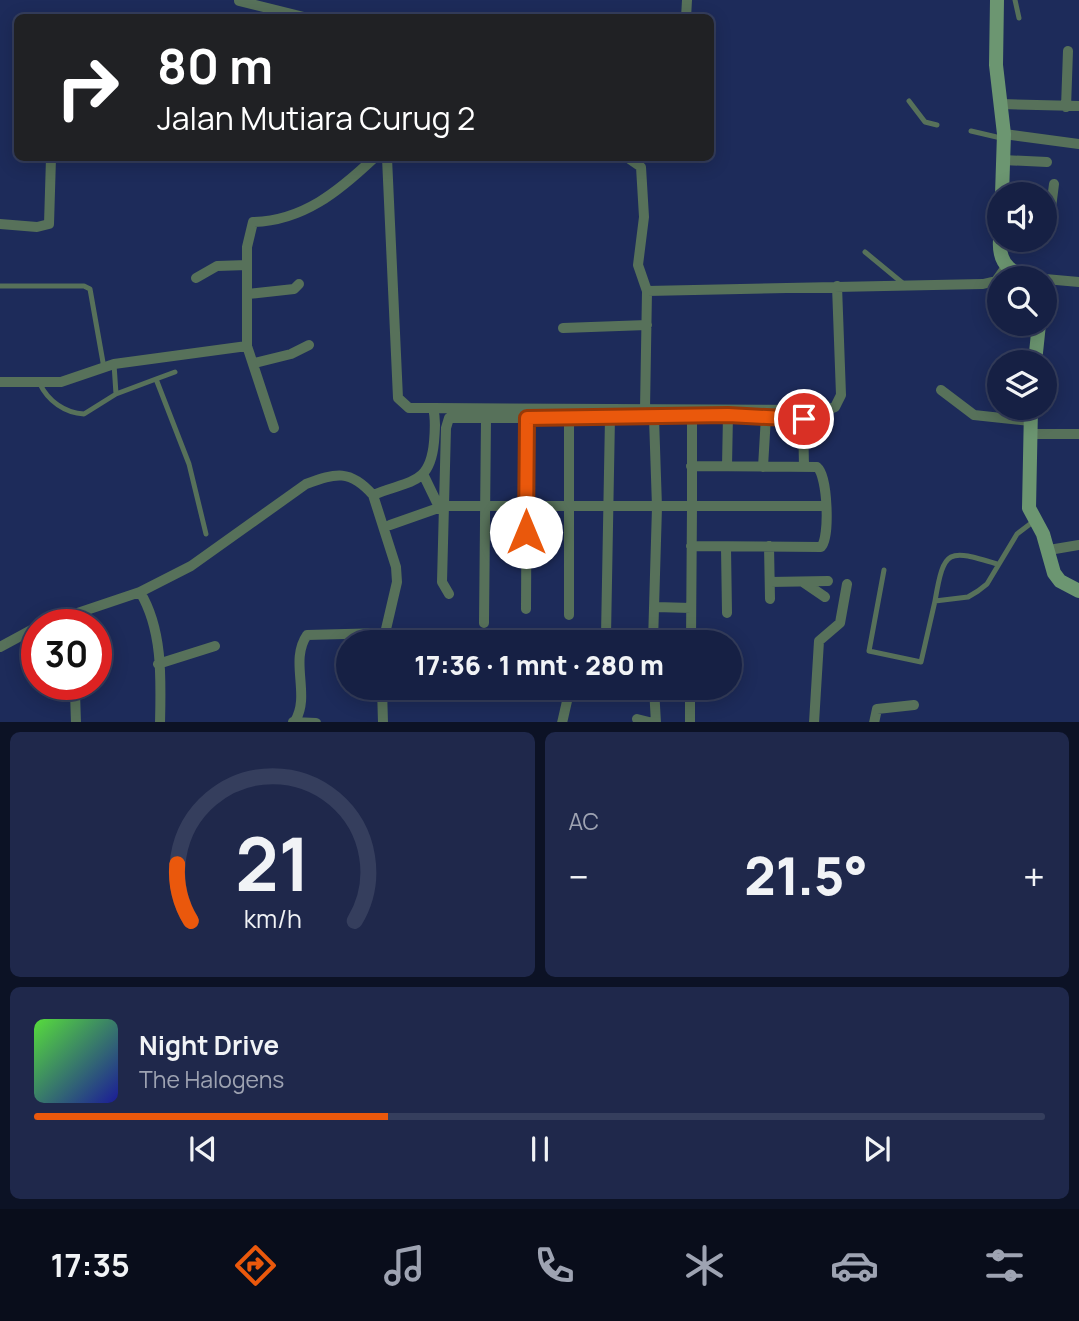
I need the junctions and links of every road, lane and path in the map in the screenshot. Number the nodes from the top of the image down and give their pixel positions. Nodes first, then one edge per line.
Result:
1 (997, 0) edge
2 (1015, 0) edge
3 (239, 1) edge
4 (292, 14) edge
5 (1019, 18) dead end
6 (1068, 51) dead end
7 (909, 101) dead end
8 (1000, 104) junction
9 (1079, 106) edge
10 (1066, 107) junction
11 (937, 125) dead end
12 (971, 131) dead end
13 (1004, 136) junction
14 (1079, 144) edge
15 (1003, 160) junction
16 (51, 161) edge
17 (370, 161) edge
18 (387, 161) edge
19 (632, 161) edge
20 (1046, 162) dead end
21 (1002, 182) edge
22 (0, 225) edge
23 (865, 251) dead end
24 (247, 265) junction
25 (196, 278) dead end
26 (1057, 280) edge
27 (1079, 282) edge
28 (987, 283) edge
29 (299, 284) dead end
30 (905, 285) junction
31 (0, 286) edge
32 (837, 286) junction
33 (647, 291) junction
34 (248, 294) junction
35 (647, 325) junction
36 (562, 328) dead end
37 (309, 345) dead end
38 (247, 346) junction
39 (255, 363) junction
40 (109, 366) junction
41 (175, 372) dead end
42 (156, 379) junction
43 (0, 382) edge
44 (40, 384) junction
45 (941, 390) dead end
46 (116, 394) junction
47 (433, 408) junction
48 (645, 409) junction
49 (728, 415) junction
50 (766, 416) junction
51 (569, 417) junction
52 (610, 417) junction
53 (692, 417) junction
54 (527, 418) junction
55 (653, 418) junction
56 (486, 419) junction
57 (1030, 421) edge
58 (274, 428) dead end
59 (1079, 434) edge
60 (691, 466) junction
61 (727, 466) junction
62 (763, 467) junction
63 (804, 467) junction
64 (424, 476) junction
65 (373, 495) junction
66 (441, 506) junction
67 (526, 506) junction
68 (568, 506) junction
69 (610, 506) junction
70 (692, 506) junction
71 (826, 506) junction
72 (485, 507) junction
73 (657, 507) junction
74 (1034, 521) junction
75 (390, 525) dead end
76 (206, 534) dead end
77 (1079, 545) edge
78 (691, 546) junction
79 (769, 546) junction
80 (726, 548) junction
81 (1049, 550) junction
82 (997, 564) junction
83 (884, 570) dead end
84 (828, 581) dead end
85 (770, 582) junction
86 (803, 582) junction
87 (847, 584) dead end
88 (140, 592) junction
89 (1079, 592) edge
90 (449, 594) dead end
91 (825, 597) dead end
92 (770, 599) dead end
93 (935, 601) junction
94 (656, 607) junction
95 (691, 608) junction
96 (90, 609) edge
97 (526, 609) dead end
98 (727, 613) dead end
99 (569, 615) dead end
100 (485, 622) dead end
101 (386, 630) edge
102 (606, 630) edge
103 (654, 630) edge
104 (691, 630) edge
105 (21, 636) edge
106 (336, 636) edge
107 (215, 646) dead end
108 (0, 648) edge
109 (158, 664) junction
110 (75, 700) edge
111 (383, 700) edge
112 (566, 700) edge
113 (654, 700) edge
114 (691, 700) edge
115 (914, 705) dead end
116 (637, 719) dead end
117 (76, 722) edge
118 (160, 722) edge
119 (294, 722) edge
120 (383, 722) edge
121 (562, 722) edge
122 (650, 722) edge
123 (655, 722) edge
124 (690, 722) edge
125 (814, 722) edge
126 (874, 722) edge

1 - 8 street
2 - 5 lane
3 - 4 street
6 - 10 street
7 - 11 lane
8 - 10 street
8 - 13 street
9 - 10 street
12 - 13 lane
13 - 14 street
13 - 15 street
15 - 20 street
15 - 21 street
16 - 22 street
17 - 24 street
18 - 47 street
19 - 33 street
23 - 30 lane
24 - 25 street
24 - 34 street
26 - 27 street
28 - 30 street
29 - 34 street
30 - 32 street
31 - 40 lane
32 - 33 street
32 - 48 street
33 - 35 street
34 - 38 street
35 - 36 street
35 - 48 street
37 - 39 street
38 - 39 street
38 - 40 street
39 - 58 street
40 - 44 street
40 - 46 lane
41 - 42 lane
42 - 46 lane
42 - 76 lane
43 - 44 street
44 - 46 lane
45 - 57 street
47 - 48 street
47 - 64 street
49 - 50 street
49 - 53 street
49 - 61 street
50 - 62 street
50 - 63 street
51 - 52 street
51 - 54 street
51 - 68 street
52 - 55 street
52 - 69 street
53 - 55 street
53 - 60 street
54 - 56 street
54 - 67 street
55 - 73 street
56 - 66 street
56 - 72 street
57 - 59 street
57 - 74 street
60 - 61 street
60 - 70 street
61 - 62 street
62 - 63 street
63 - 71 street
64 - 65 street
64 - 66 street
65 - 88 street
65 - 101 street
66 - 72 street
66 - 75 street
66 - 90 street
67 - 68 street
67 - 72 street
67 - 97 street
68 - 69 street
68 - 99 street
69 - 73 street
69 - 102 street
70 - 71 street
70 - 73 street
70 - 78 street
71 - 79 street
72 - 100 street
73 - 94 street
74 - 81 street
74 - 82 lane
77 - 81 street
78 - 80 street
78 - 95 street
79 - 80 street
79 - 85 street
80 - 98 street
81 - 89 street
82 - 93 lane
82 - 93 lane
83 - 93 lane
84 - 86 street
85 - 86 street
85 - 92 street
86 - 91 street
87 - 125 street
88 - 96 street
88 - 109 street
94 - 95 street
94 - 103 street
95 - 104 street
105 - 108 street
106 - 119 street
107 - 109 street
109 - 118 street
110 - 117 street
111 - 120 street
112 - 121 street
113 - 123 street
114 - 124 street
115 - 126 street
116 - 122 street

